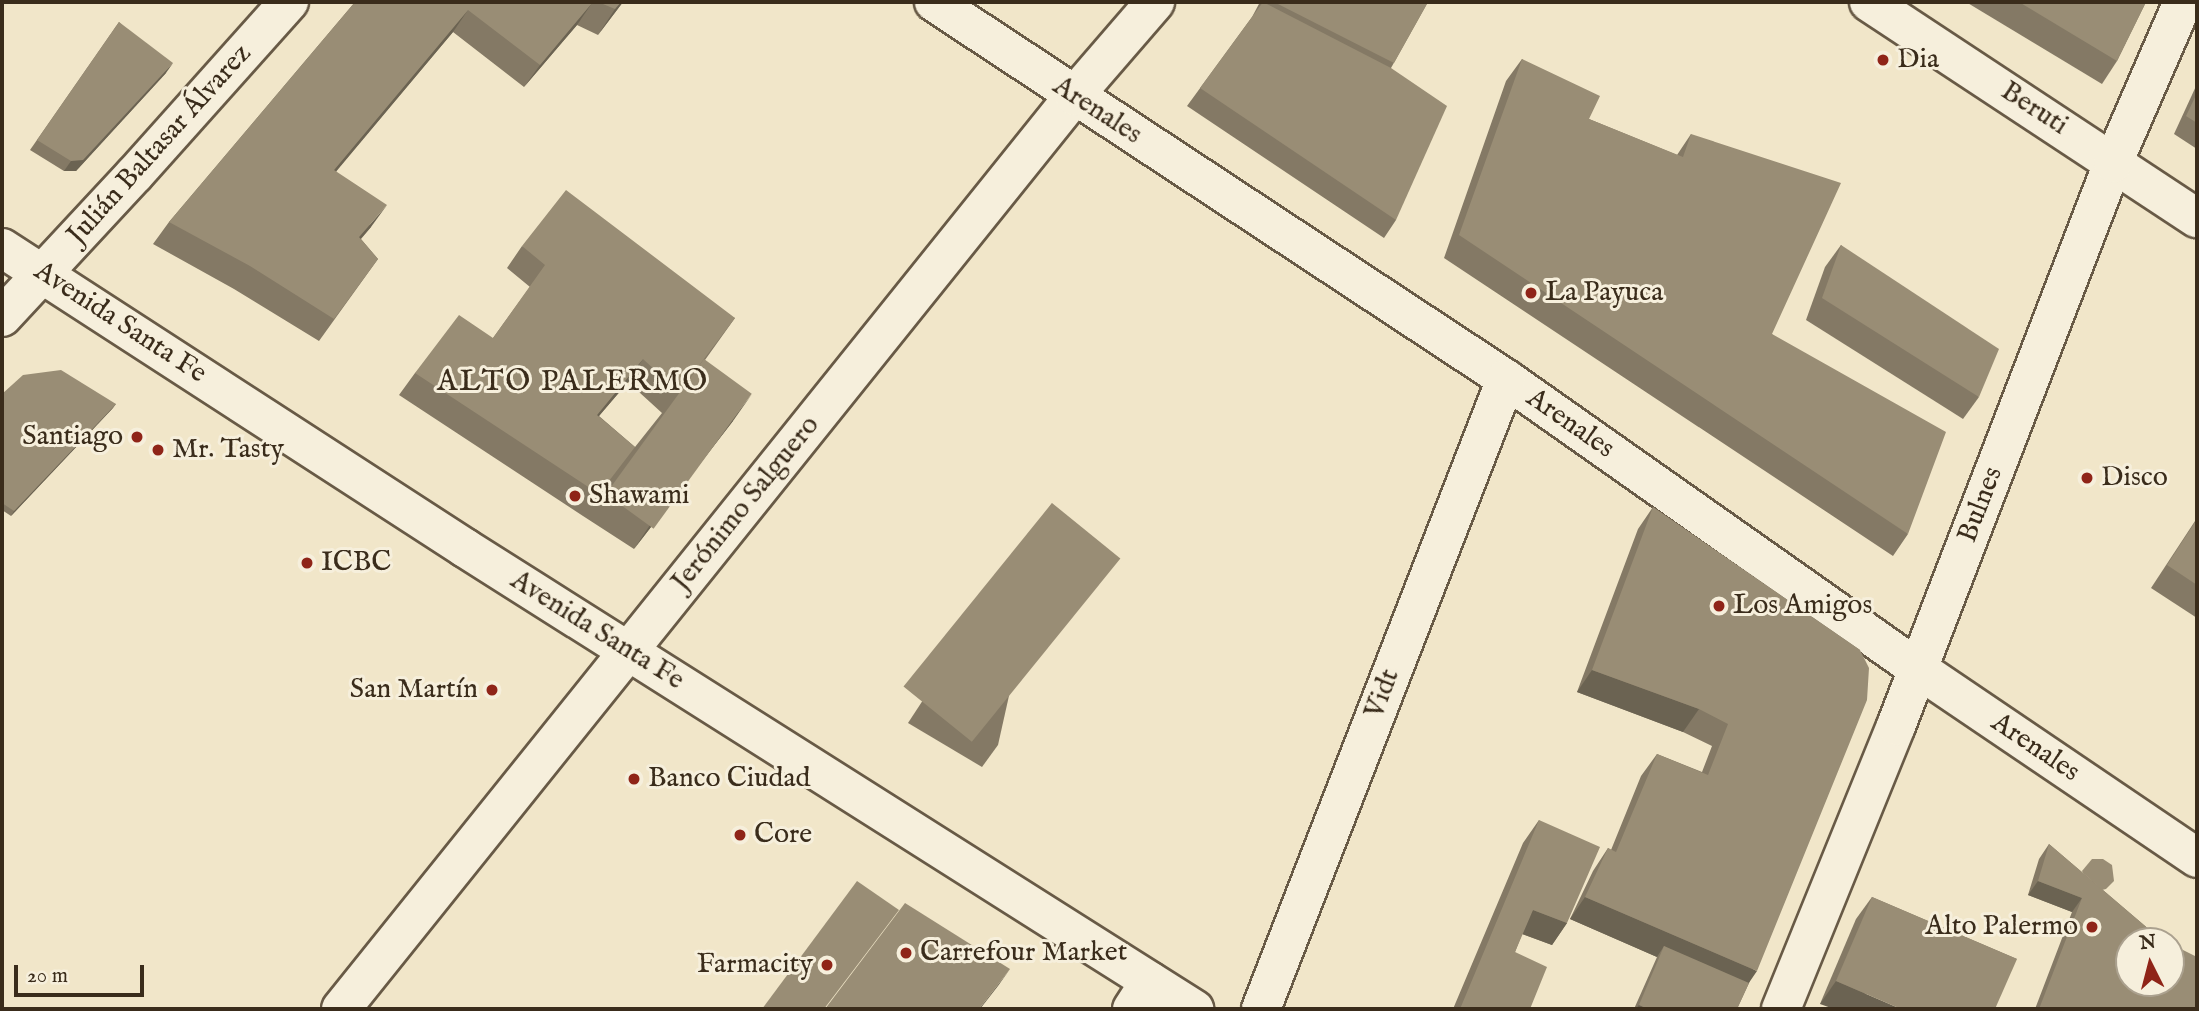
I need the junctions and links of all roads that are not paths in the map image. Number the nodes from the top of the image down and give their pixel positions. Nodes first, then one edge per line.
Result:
1 (289, 2) edge
2 (934, 2) edge
3 (1155, 2) edge
4 (1869, 2) edge
5 (2183, 2) edge
6 (1074, 96) junction
7 (2113, 163) junction
8 (2197, 218) edge
9 (2, 248) edge
10 (43, 274) junction
11 (2, 317) edge
12 (1506, 379) junction
13 (628, 650) junction
14 (1917, 669) junction
15 (2197, 858) edge
16 (1141, 995) edge
17 (341, 1009) edge
18 (1194, 1009) edge
19 (1261, 1009) edge
20 (1781, 1009) edge

1 - 10 street, Julián Baltasar Álvarez
2 - 6 street, Arenales
3 - 6 street, Jerónimo Salguero
4 - 7 street, Beruti
5 - 7 street, Bulnes
6 - 12 street, Arenales
6 - 13 street, Jerónimo Salguero
7 - 8 street, Beruti
7 - 14 street, Bulnes
9 - 10 street, Avenida Santa Fe
10 - 11 street, Julián Baltasar Álvarez
10 - 13 street, Avenida Santa Fe
12 - 14 street, Arenales
12 - 19 street, Vidt
13 - 16 street, Avenida Santa Fe
13 - 17 street, Jerónimo Salguero
14 - 15 street, Arenales
14 - 20 street, Bulnes
16 - 18 street, Avenida Santa Fe

